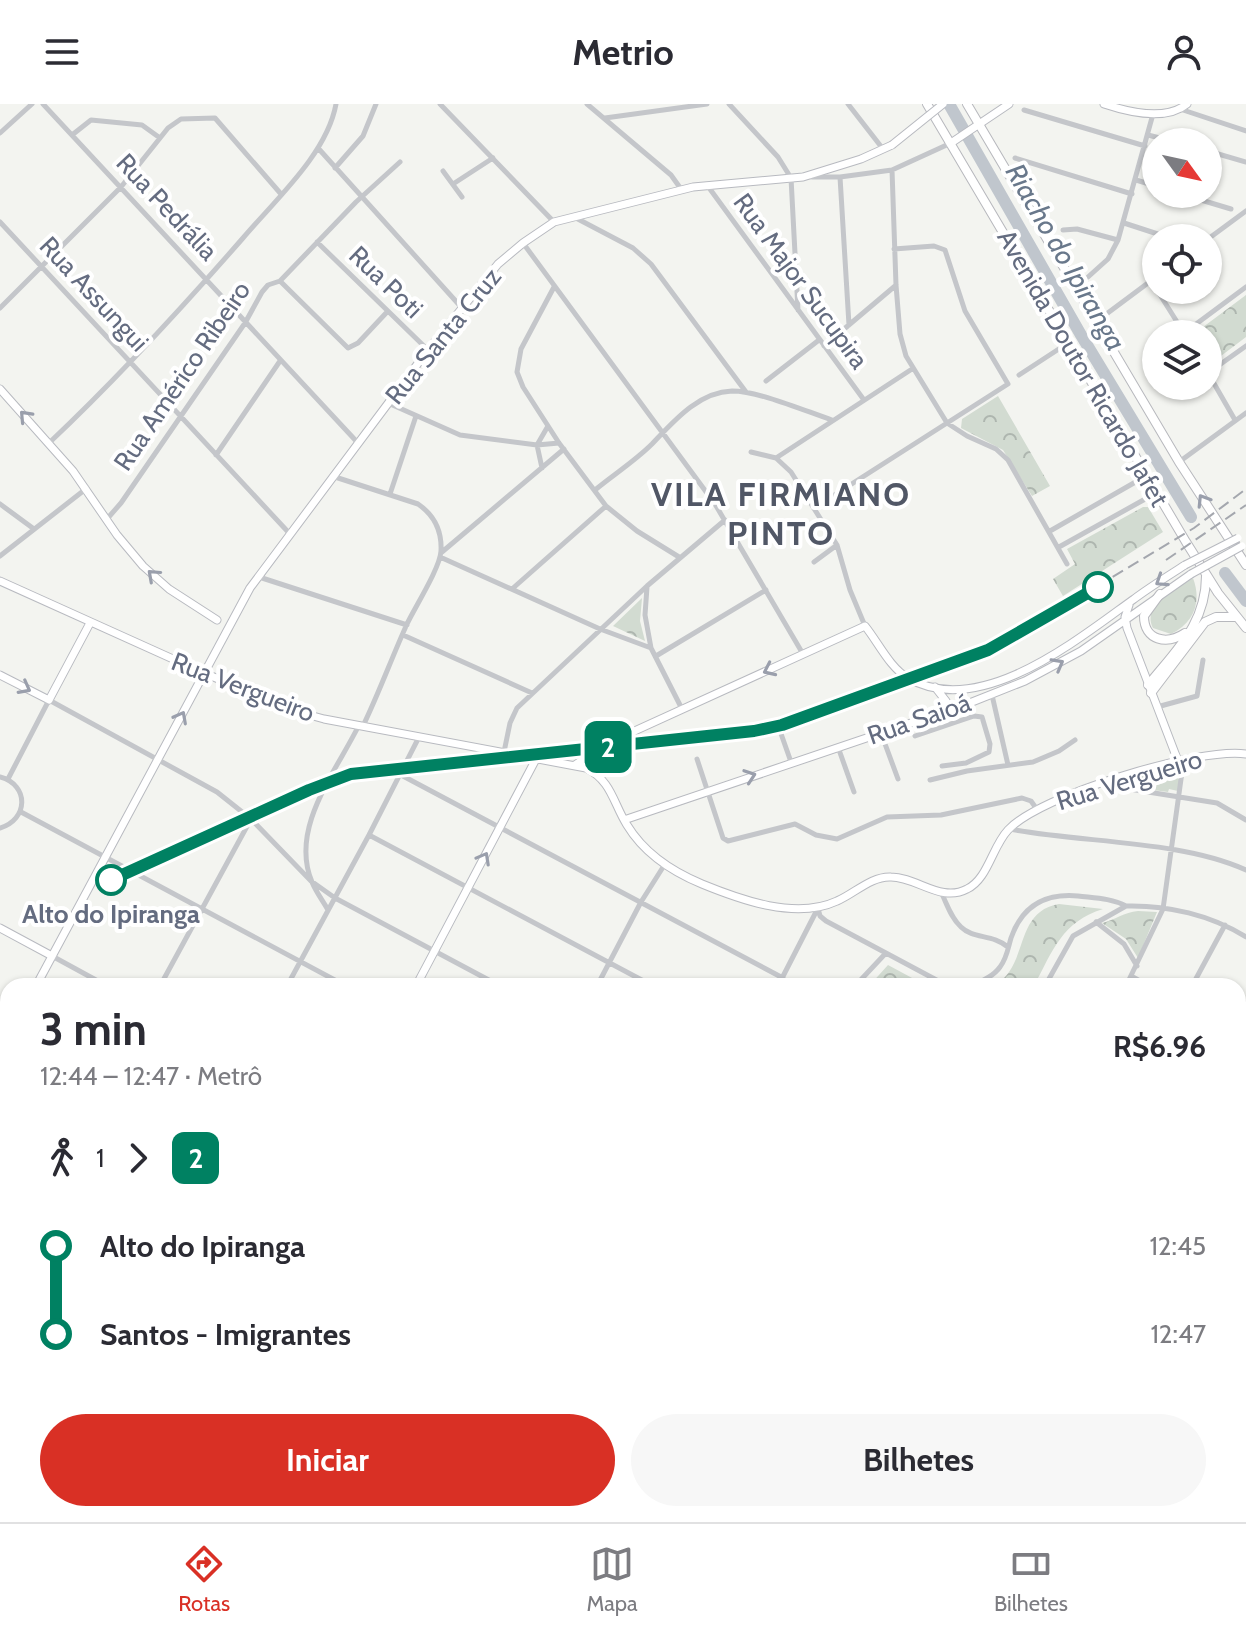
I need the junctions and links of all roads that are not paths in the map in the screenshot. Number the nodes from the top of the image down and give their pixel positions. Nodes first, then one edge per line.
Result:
1 (32, 104) edge
2 (43, 104) edge
3 (336, 104) edge
4 (376, 104) edge
5 (440, 104) edge
6 (587, 104) edge
7 (707, 104) edge
8 (729, 104) edge
9 (848, 104) edge
10 (927, 104) edge
11 (943, 104) edge
12 (967, 104) edge
13 (1009, 104) edge
14 (1104, 104) edge
15 (1184, 107) edge
16 (1024, 110) dead end
17 (1153, 113) junction
18 (604, 118) junction
19 (977, 127) junction
20 (1150, 128) edge
21 (1246, 131) edge
22 (0, 133) edge
23 (72, 135) junction
24 (160, 138) junction
25 (954, 141) junction
26 (1142, 145) edge
27 (318, 148) junction
28 (884, 150) junction
29 (1222, 155) edge
30 (1142, 157) edge
31 (493, 158) junction
32 (1015, 158) dead end
33 (400, 162) dead end
34 (1246, 162) edge
35 (335, 168) junction
36 (892, 170) junction
37 (443, 171) dead end
38 (803, 177) junction
39 (840, 177) junction
40 (791, 178) junction
41 (1136, 180) junction
42 (1142, 182) edge
43 (453, 184) junction
44 (707, 185) junction
45 (121, 187) junction
46 (681, 189) junction
47 (281, 194) junction
48 (1132, 194) junction
49 (361, 197) junction
50 (462, 197) dead end
51 (1222, 206) edge
52 (1231, 209) dead end
53 (1246, 211) edge
54 (574, 216) junction
55 (0, 222) edge
56 (554, 222) junction
57 (1124, 223) junction
58 (1142, 229) edge
59 (1222, 229) edge
60 (1063, 230) dead end
61 (1118, 240) junction
62 (317, 242) junction
63 (523, 243) junction
64 (894, 249) junction
65 (42, 268) junction
66 (1088, 277) dead end
67 (206, 279) junction
68 (280, 281) junction
69 (896, 285) junction
70 (554, 287) junction
71 (1246, 287) edge
72 (1142, 288) edge
73 (0, 308) edge
74 (462, 308) junction
75 (798, 311) junction
76 (387, 312) junction
77 (1202, 320) edge
78 (1097, 321) junction
79 (245, 323) junction
80 (849, 325) junction
81 (819, 340) junction
82 (1068, 343) junction
83 (824, 346) junction
84 (1246, 346) edge
85 (428, 350) junction
86 (280, 361) junction
87 (130, 363) junction
88 (1222, 363) edge
89 (912, 369) junction
90 (1019, 375) dead end
91 (766, 381) dead end
92 (0, 389) edge
93 (746, 392) junction
94 (1222, 397) edge
95 (864, 400) junction
96 (388, 403) junction
97 (1246, 413) edge
98 (180, 415) junction
99 (416, 416) junction
100 (832, 420) junction
101 (1235, 420) junction
102 (947, 423) junction
103 (548, 426) junction
104 (661, 431) junction
105 (49, 443) junction
106 (358, 443) junction
107 (537, 445) junction
108 (561, 446) junction
109 (751, 452) dead end
110 (216, 455) junction
111 (776, 458) junction
112 (1179, 462) junction
113 (542, 468) junction
114 (332, 476) junction
115 (1146, 476) junction
116 (87, 488) junction
117 (595, 490) junction
118 (1157, 493) junction
119 (390, 494) junction
120 (0, 504) edge
121 (606, 506) junction
122 (814, 508) junction
123 (107, 519) junction
124 (725, 520) junction
125 (34, 529) junction
126 (1050, 532) junction
127 (290, 534) junction
128 (1242, 536) edge
129 (837, 545) junction
130 (1244, 545) edge
131 (1059, 547) junction
132 (441, 555) junction
133 (0, 556) edge
134 (679, 557) junction
135 (814, 562) dead end
136 (1067, 564) dead end
137 (1246, 565) edge
138 (1206, 574) junction
139 (258, 577) junction
140 (0, 581) edge
141 (647, 586) junction
142 (512, 589) junction
143 (766, 590) junction
144 (1160, 594) junction
145 (1136, 597) junction
146 (236, 611) junction
147 (1235, 617) junction
148 (217, 620) junction
149 (1125, 622) junction
150 (90, 623) junction
151 (407, 625) junction
152 (865, 626) junction
153 (1192, 628) junction
154 (1246, 628) edge
155 (600, 629) junction
156 (403, 635) junction
157 (219, 643) junction
158 (651, 648) junction
159 (803, 654) junction
160 (656, 656) junction
161 (1203, 660) dead end
162 (204, 673) junction
163 (0, 675) edge
164 (934, 686) junction
165 (961, 689) junction
166 (1149, 689) junction
167 (532, 693) junction
168 (991, 694) junction
169 (49, 700) junction
170 (967, 704) junction
171 (1156, 708) junction
172 (682, 709) junction
173 (942, 712) junction
174 (996, 713) junction
175 (982, 717) junction
176 (361, 726) junction
177 (779, 728) dead end
178 (881, 732) junction
179 (915, 736) dead end
180 (419, 737) junction
181 (1075, 740) dead end
182 (838, 747) junction
183 (593, 751) junction
184 (504, 752) junction
185 (1246, 754) edge
186 (536, 759) junction
187 (697, 759) dead end
188 (157, 760) junction
189 (1178, 761) junction
190 (791, 762) junction
191 (575, 765) junction
192 (1008, 765) junction
193 (942, 766) dead end
194 (590, 770) junction
195 (401, 775) junction
196 (0, 777) edge
197 (8, 779) junction
198 (898, 779) dead end
199 (930, 780) dead end
200 (1106, 781) junction
201 (708, 791) junction
202 (854, 792) dead end
203 (1179, 796) junction
204 (1036, 808) junction
205 (21, 812) junction
206 (251, 819) junction
207 (624, 820) junction
208 (1246, 820) edge
209 (500, 827) junction
210 (0, 828) edge
211 (1009, 829) junction
212 (369, 835) junction
213 (1172, 851) junction
214 (306, 857) junction
215 (105, 858) junction
216 (665, 864) junction
217 (296, 865) junction
218 (1246, 870) edge
219 (311, 881) junction
220 (468, 888) junction
221 (941, 892) junction
222 (335, 898) junction
223 (641, 902) junction
224 (1126, 906) junction
225 (818, 908) junction
226 (201, 909) junction
227 (1163, 909) junction
228 (328, 910) junction
229 (1096, 922) junction
230 (1225, 925) junction
231 (0, 928) edge
232 (1246, 937) edge
233 (1008, 947) junction
234 (434, 951) junction
235 (885, 954) junction
236 (52, 956) junction
237 (300, 962) junction
238 (609, 963) junction
239 (1137, 966) junction
240 (481, 976) joint
241 (1131, 976) joint
242 (40, 978) edge
243 (92, 978) edge
244 (164, 978) edge
245 (291, 978) edge
246 (331, 978) edge
247 (420, 978) edge
248 (485, 978) edge
249 (601, 978) edge
250 (638, 978) edge
251 (783, 978) joint
252 (862, 978) edge
253 (932, 978) edge
254 (985, 978) edge
255 (1049, 978) edge
256 (1135, 978) edge
257 (1196, 978) edge

1 - 22 street
2 - 23 street, Rua Pedrália
3 - 27 street
4 - 35 street
5 - 31 street
6 - 18 street
7 - 18 street
8 - 40 street
9 - 28 street
10 - 25 main road, Avenida Doutor Ricardo Jafet
11 - 28 main road, Rua Santa Cruz, bridge
12 - 19 main road, Avenida Doutor Ricardo Jafet
13 - 19 main road, Rua Santa Cruz
14 - 17 main road
15 - 17 main road
15 - 21 street
16 - 26 street
17 - 20 street
18 - 46 street
19 - 25 main road, Rua Santa Cruz
19 - 78 main road, Avenida Doutor Ricardo Jafet
23 - 24 street
23 - 45 street, Rua Pedrália
24 - 45 street
24 - 47 street
25 - 36 street, Rua Santa Cruz
25 - 82 main road, Avenida Doutor Ricardo Jafet
27 - 35 street
27 - 47 street
28 - 38 main road, Rua Santa Cruz
29 - 34 street
30 - 41 street
31 - 43 street
31 - 56 street
32 - 48 street
33 - 49 street, Rua Américo Ribeiro
35 - 49 street
36 - 39 street, Rua Santa Cruz
36 - 64 street
37 - 43 street
38 - 39 street, Rua Santa Cruz
38 - 40 main road, Rua Santa Cruz
39 - 80 street
40 - 44 main road, Rua Santa Cruz
40 - 75 street
41 - 42 street
41 - 48 street
43 - 50 street
44 - 46 main road, Rua Santa Cruz
44 - 75 street, Rua Major Sucupira
45 - 65 street
45 - 67 street, Rua Pedrália
46 - 54 main road, Rua Santa Cruz
47 - 67 street
48 - 57 street
49 - 62 street, Rua Américo Ribeiro
49 - 74 street
51 - 52 street
53 - 59 street
54 - 56 main road, Rua Santa Cruz
54 - 93 street
55 - 65 street, Rua Assungui
56 - 63 main road, Rua Santa Cruz
57 - 58 street
57 - 61 street
60 - 61 street
61 - 66 street
62 - 68 street, Rua Américo Ribeiro
62 - 76 street, Rua Poti
63 - 70 street
63 - 74 main road, Rua Santa Cruz
64 - 69 street
64 - 102 street
65 - 73 street
65 - 87 street, Rua Assungui
67 - 79 street, Rua Pedrália
67 - 87 street
68 - 76 street
68 - 79 street, Rua Américo Ribeiro
69 - 80 street
69 - 89 street
70 - 103 street
70 - 104 street
71 - 77 street
72 - 78 street
74 - 85 main road, Rua Santa Cruz
75 - 81 street, Rua Major Sucupira
76 - 85 street, Rua Poti
78 - 112 main road, Avenida Doutor Ricardo Jafet
79 - 86 street, Rua Pedrália
79 - 98 street, Rua Américo Ribeiro
80 - 83 street
81 - 83 street, Rua Major Sucupira
81 - 91 street
82 - 90 street
82 - 115 main road, Avenida Doutor Ricardo Jafet
83 - 95 street, Rua Major Sucupira
84 - 88 street
85 - 96 main road, Rua Santa Cruz
86 - 106 street, Rua Pedrália
86 - 110 street
87 - 98 street, Rua Assungui
87 - 105 street
89 - 95 street
89 - 102 street
105 -> 92 main road
93 - 100 street
93 - 104 street
94 - 101 street
95 - 100 street
96 - 99 street
96 - 106 main road, Rua Santa Cruz
97 - 101 street
98 - 110 street, Rua Assungui
98 - 123 street, Rua Américo Ribeiro
99 - 107 street
99 - 119 street
100 - 111 street
101 - 112 street
102 - 122 street
102 - 126 street
103 - 107 street
103 - 108 street
104 - 117 street
104 - 124 street
105 - 116 main road
106 - 114 main road, Rua Santa Cruz
107 - 108 street
107 - 113 street
108 - 113 street
108 - 117 street
109 - 111 street
110 - 127 street, Rua Assungui
111 - 122 street
137 -> 112 main road, Avenida Doutor Ricardo Jafet
113 - 132 street
114 - 119 street
114 - 127 main road, Rua Santa Cruz
115 - 118 main road, Avenida Doutor Ricardo Jafet
115 - 126 street
116 - 123 main road
116 - 125 street
117 - 121 street
118 - 131 street
118 - 138 main road, Avenida Doutor Ricardo Jafet
119 - 132 street
120 - 125 street
121 - 134 street
121 - 142 street
122 - 129 street
148 -> 123 main road
124 - 134 street
124 - 143 street
125 - 133 street
126 - 131 street
127 - 139 main road, Rua Santa Cruz
128 -> 145 main road, bridge
129 - 135 street
129 - 152 street
130 - 144 main road, Rua Saioá, bridge
131 - 136 street
132 - 142 street
132 - 151 street
134 - 141 street
138 - 147 main road, Avenida Doutor Ricardo Jafet
138 - 153 main road
139 - 146 main road, Rua Santa Cruz
139 - 151 street
140 - 150 main road, Rua Vergueiro
141 - 155 street
141 - 158 street
142 - 155 street
143 - 159 street
143 - 160 street
144 - 149 main road, Rua Saioá
144 - 153 main road
145 - 149 main road
145 - 165 main road
146 - 148 main road
146 - 157 main road, Rua Santa Cruz
147 - 154 main road, Avenida Doutor Ricardo Jafet
147 - 166 main road
148 - 157 main road
149 - 166 main road
168 -> 149 main road, Rua Saioá
150 - 162 main road, Rua Vergueiro
150 - 169 main road
151 - 156 street
152 - 159 main road
152 - 164 main road
153 - 166 main road
155 - 158 street
155 - 167 street
156 - 167 street
156 - 176 street
157 - 162 main road, Rua Santa Cruz
158 - 160 street
159 -> 172 main road
160 - 172 street
161 - 171 street
162 - 176 main road, Rua Vergueiro
188 -> 162 main road, Rua Santa Cruz
163 -> 169 main road
164 - 165 main road
164 - 173 main road
165 - 170 main road
166 - 171 main road
167 - 184 street
168 - 170 main road, Rua Saioá
168 - 174 street
169 - 188 street
169 - 197 street
170 - 173 main road, Rua Saioá
171 - 189 main road
172 - 183 main road
173 - 178 main road, Rua Saioá
174 - 175 street
174 - 192 street
175 - 179 street
175 - 193 street
176 - 180 main road, Rua Vergueiro
176 - 214 street
177 - 190 street
178 - 182 main road, Rua Saioá
178 - 198 street
180 - 184 main road, Rua Vergueiro
180 - 195 street
181 - 192 street
182 - 190 main road, Rua Saioá
182 - 202 street
183 - 191 main road
183 - 194 main road
184 - 186 main road, Rua Vergueiro
185 - 189 main road, Rua Vergueiro
186 - 191 main road, Rua Vergueiro
186 - 209 main road
187 - 201 street
188 - 206 street
188 - 215 main road, Rua Santa Cruz
189 - 200 main road, Rua Vergueiro
189 - 203 street
201 -> 190 main road, Rua Saioá
191 - 194 main road, Rua Vergueiro
192 - 199 street
194 - 207 main road
195 - 209 street
195 - 212 street
196 - 197 street
197 - 205 street
200 - 203 street
200 - 204 main road, Rua Vergueiro
201 - 204 street
201 - 207 main road, Rua Saioá
203 - 208 street
203 - 213 street
204 - 211 main road, Rua Vergueiro
205 - 210 street
205 - 215 street
206 - 217 street
206 - 226 street
207 - 216 main road
220 -> 209 main road
209 - 223 street
211 - 213 street
211 - 221 main road, Rua Vergueiro
212 - 220 street
212 - 222 street
213 - 218 street
213 - 227 street
214 - 217 street
214 - 219 street
215 - 226 street
215 - 236 main road, Rua Santa Cruz
216 - 223 street
216 - 225 main road
217 - 219 street
219 - 222 street
219 - 228 street
220 - 234 main road
220 - 238 street
221 - 225 main road
221 - 233 street
222 - 228 street
222 - 234 street
223 - 238 street
223 - 251 street
224 - 227 street
224 - 229 street
224 - 233 street
225 - 235 street
225 - 251 street
226 - 237 street
226 - 244 street
227 - 230 street
227 - 239 street
228 - 237 street
229 - 239 street
229 - 255 street
230 - 232 street
230 - 257 street
231 - 236 main road
233 - 254 street
234 - 240 street
234 - 247 main road
235 - 252 street
235 - 253 street
236 - 242 main road, Rua Santa Cruz
236 - 243 street
237 - 245 street
237 - 246 street
238 - 249 street
238 - 250 street
239 - 241 street
240 - 248 street
241 - 256 street

